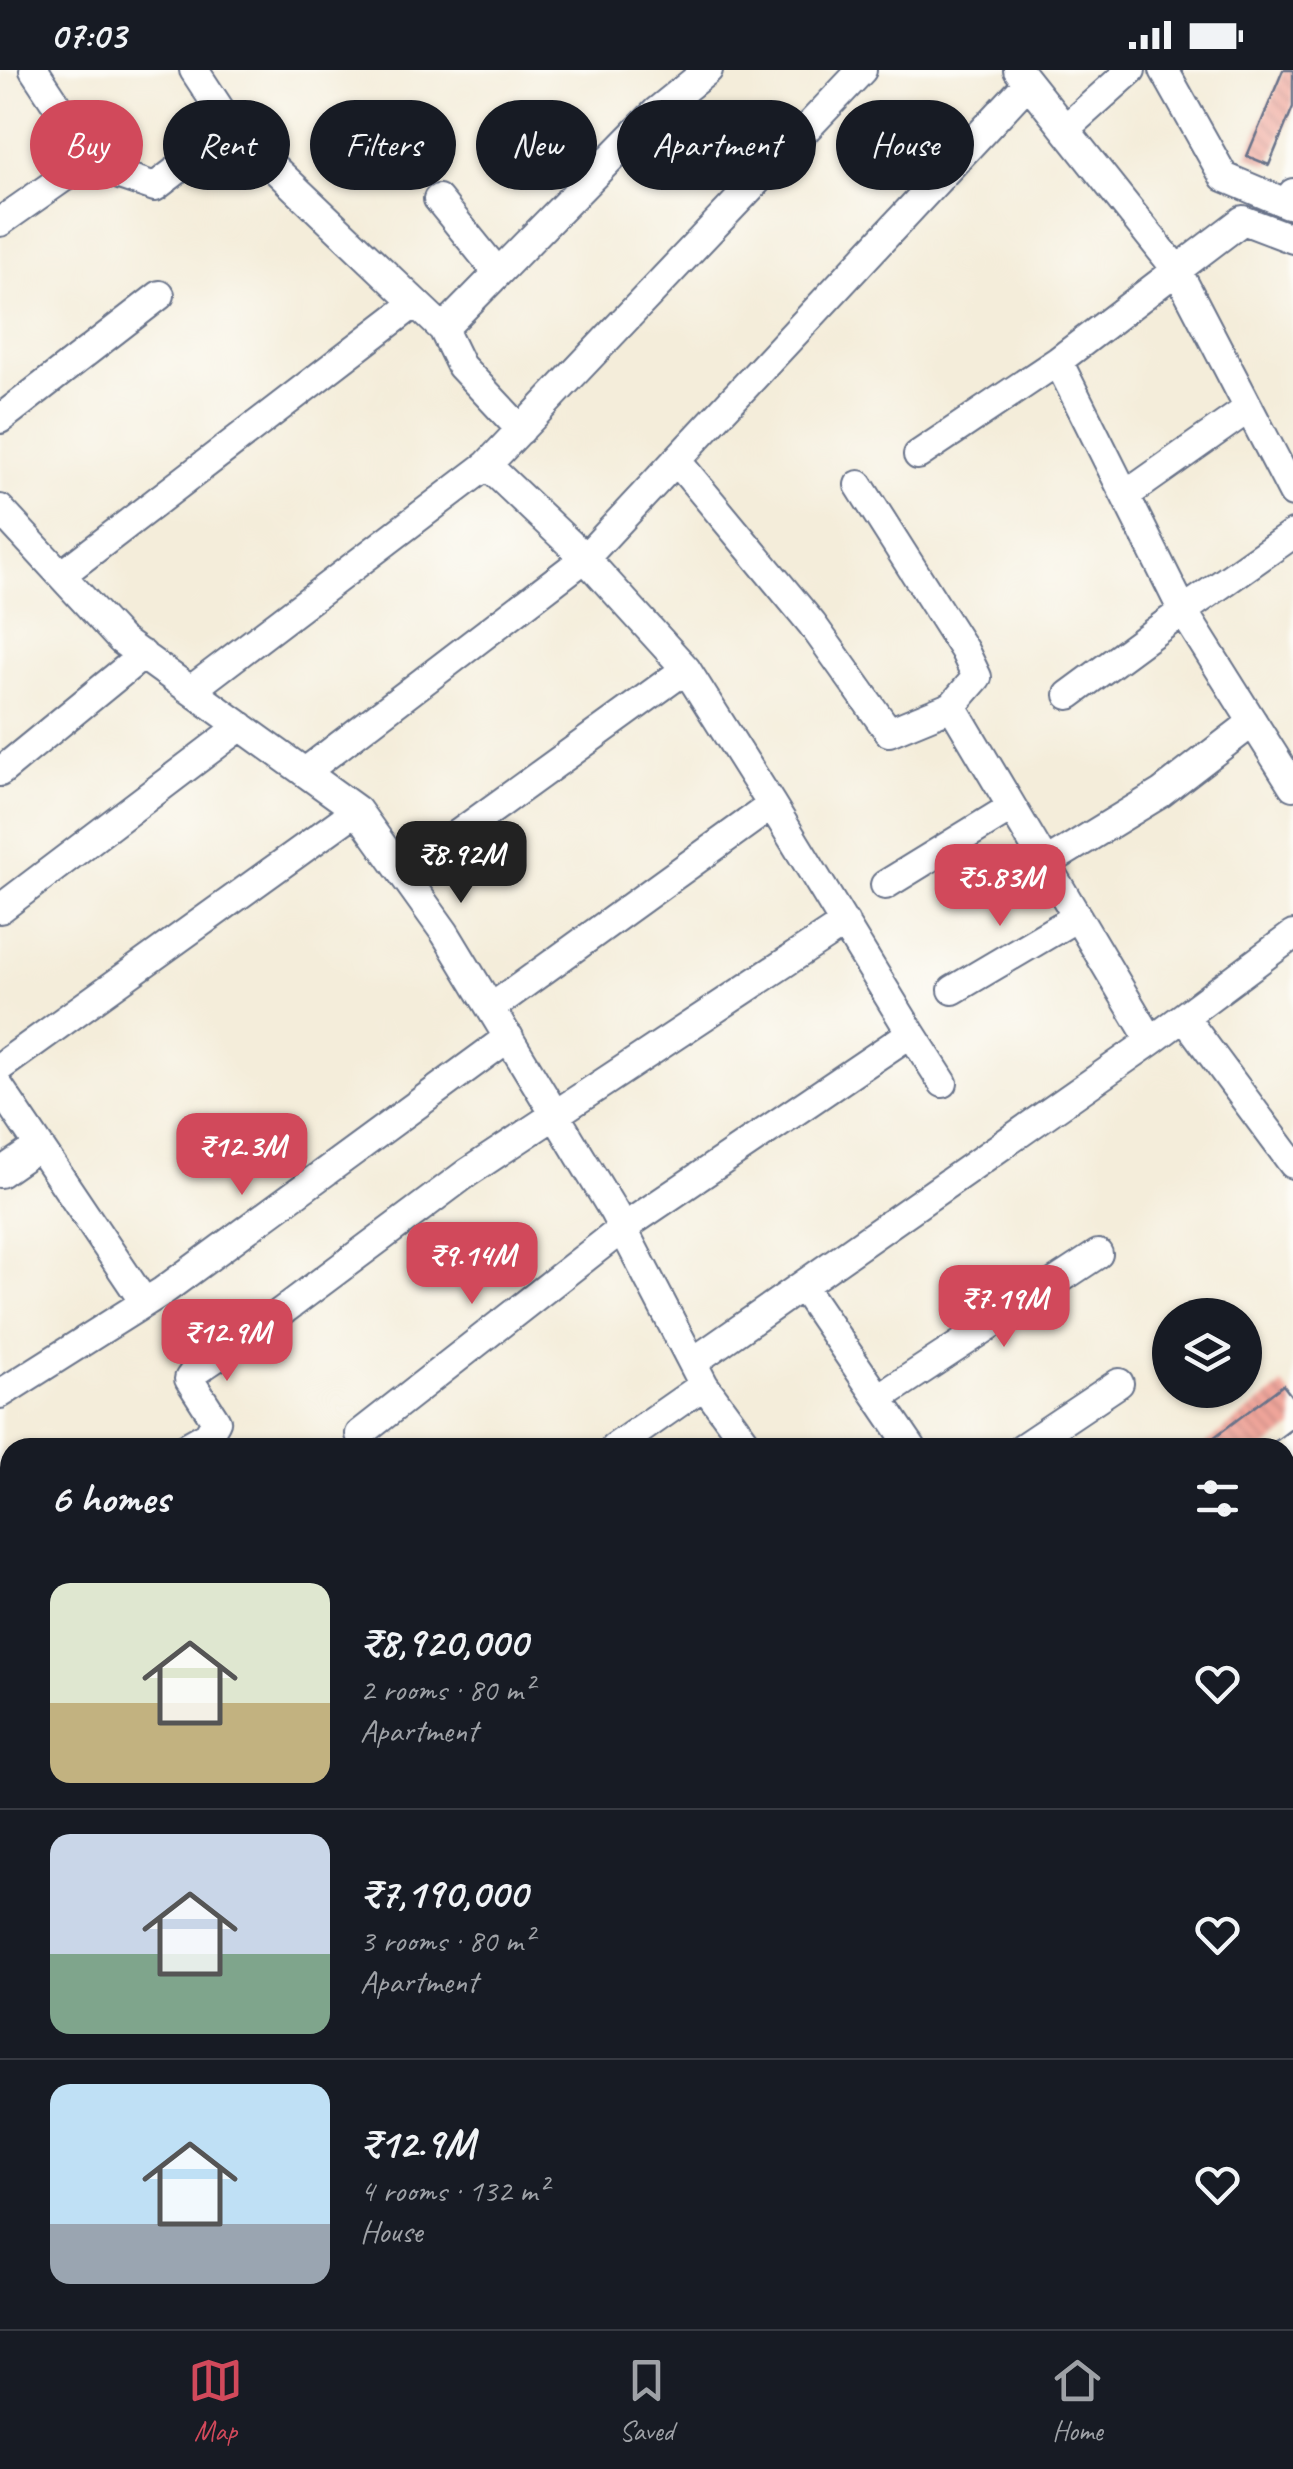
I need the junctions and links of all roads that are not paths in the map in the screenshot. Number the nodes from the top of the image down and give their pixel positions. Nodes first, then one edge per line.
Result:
1 (34, 70) edge
2 (194, 70) edge
3 (708, 70) edge
4 (862, 70) edge
5 (1131, 70) edge
6 (1164, 70) edge
7 (1023, 76) edge
8 (54, 100) edge
9 (214, 100) edge
10 (1065, 129) junction
11 (290, 183) edge
12 (46, 190) edge
13 (438, 199) dead end
14 (1291, 201) edge
15 (0, 222) edge
16 (1283, 236) edge
17 (1176, 270) junction
18 (498, 272) junction
19 (160, 295) dead end
20 (415, 303) junction
21 (443, 329) junction
22 (1058, 361) junction
23 (1249, 408) junction
24 (0, 420) edge
25 (521, 430) junction
26 (918, 455) dead end
27 (676, 460) junction
28 (488, 465) junction
29 (860, 485) dead end
30 (1293, 494) edge
31 (1126, 496) junction
32 (0, 509) edge
33 (1293, 534) edge
34 (585, 558) junction
35 (61, 574) junction
36 (1183, 611) junction
37 (143, 656) junction
38 (686, 669) junction
39 (191, 690) junction
40 (1069, 696) dead end
41 (952, 706) junction
42 (1253, 722) junction
43 (241, 726) junction
44 (0, 772) edge
45 (304, 772) junction
46 (1293, 786) edge
47 (772, 805) junction
48 (1012, 807) junction
49 (356, 810) junction
50 (1045, 864) junction
51 (403, 874) junction
52 (885, 885) dead end
53 (0, 909) edge
54 (1077, 916) junction
55 (844, 924) junction
56 (1293, 935) edge
57 (953, 990) dead end
58 (490, 1008) junction
59 (1184, 1017) junction
60 (911, 1033) junction
61 (509, 1038) junction
62 (1151, 1041) junction
63 (0, 1067) edge
64 (943, 1083) dead end
65 (0, 1088) edge
66 (555, 1117) junction
67 (39, 1146) junction
68 (1293, 1164) edge
69 (0, 1173) edge
70 (622, 1228) junction
71 (1098, 1254) dead end
72 (802, 1286) junction
73 (144, 1302) junction
74 (698, 1373) junction
75 (1119, 1383) dead end
76 (4, 1384) edge
77 (879, 1398) junction
78 (360, 1434) dead end
79 (203, 1438) edge
80 (625, 1438) edge
81 (743, 1438) edge
82 (905, 1438) edge
83 (1037, 1438) edge

1 - 8 street
2 - 9 street
3 - 18 street
4 - 25 street
5 - 10 street
6 - 14 street
7 - 10 street
7 - 27 street
10 - 17 street
11 - 20 street
12 - 15 street
13 - 18 street
14 - 16 street
16 - 17 street
17 - 22 street
17 - 23 street
18 - 21 street
19 - 24 street
20 - 21 street
20 - 35 street
21 - 25 street
22 - 26 street
22 - 31 street
23 - 30 street
23 - 31 street
25 - 28 street
27 - 34 street
27 - 41 street
28 - 34 street
28 - 39 street
29 - 41 street
31 - 36 street
32 - 35 street
33 - 36 street
34 - 38 street
34 - 45 street
35 - 37 street
36 - 40 street
36 - 42 street
37 - 39 street
37 - 44 street
38 - 47 street
38 - 51 street
39 - 43 street
41 - 48 street
42 - 46 street
42 - 50 street
43 - 45 street
43 - 53 street
45 - 49 street
47 - 55 street
47 - 58 street
48 - 50 street
48 - 52 street
49 - 51 street
49 - 63 street
50 - 54 street
51 - 58 street
54 - 57 street
54 - 62 street
55 - 60 street
55 - 66 street
56 - 59 street
58 - 61 street
59 - 62 street
59 - 68 street
60 - 64 street
60 - 70 street
61 - 66 street
61 - 73 street
62 - 72 street
65 - 67 street
66 - 70 street
66 - 79 street
67 - 69 street
67 - 73 street
70 - 74 street
70 - 78 street
71 - 77 street
72 - 74 street
72 - 77 street
73 - 76 street
74 - 80 street
74 - 81 street
75 - 83 street
77 - 82 street

